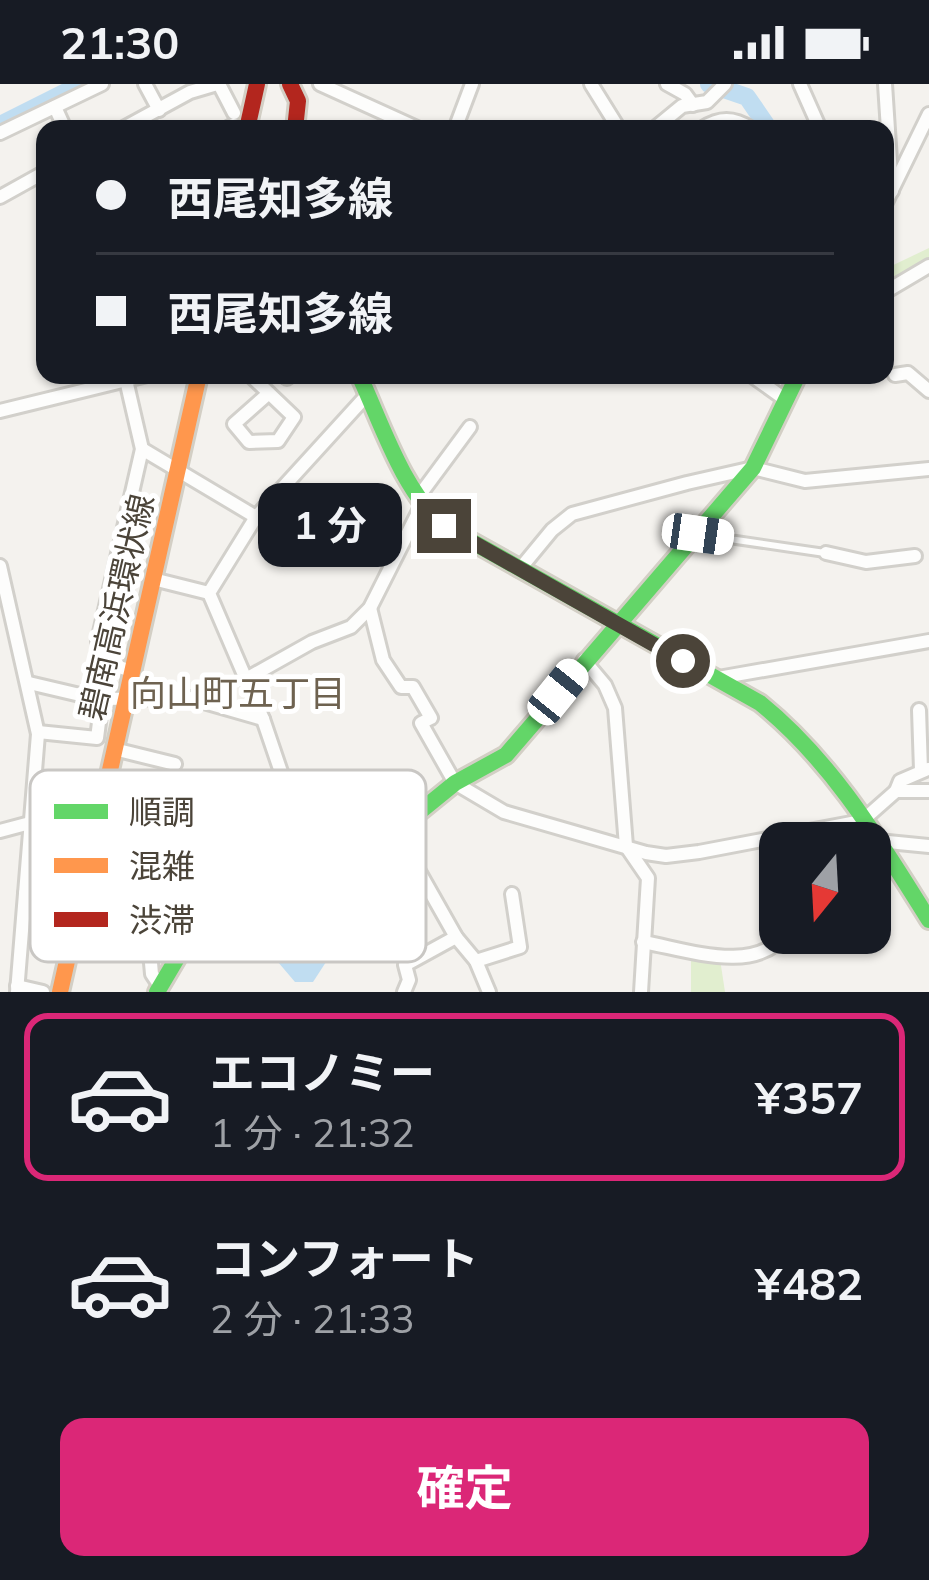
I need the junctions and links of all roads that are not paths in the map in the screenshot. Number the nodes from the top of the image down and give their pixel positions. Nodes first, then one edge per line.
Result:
1 (102, 84) edge
2 (145, 84) edge
3 (218, 84) edge
4 (256, 84) edge
5 (320, 84) edge
6 (472, 84) edge
7 (591, 84) edge
8 (667, 84) edge
9 (725, 84) edge
10 (800, 84) edge
11 (885, 84) edge
12 (294, 93) edge
13 (693, 105) junction
14 (55, 107) junction
15 (159, 110) junction
16 (234, 113) dead end
17 (929, 114) edge
18 (61, 120) edge
19 (140, 120) edge
20 (249, 120) edge
21 (399, 120) edge
22 (458, 120) edge
23 (613, 120) edge
24 (665, 120) edge
25 (816, 120) edge
26 (886, 120) edge
27 (0, 133) edge
28 (924, 138) edge
29 (36, 177) edge
30 (894, 188) edge
31 (0, 197) edge
32 (929, 266) edge
33 (894, 287) edge
34 (895, 375) dead end
35 (110, 384) edge
36 (127, 384) edge
37 (193, 384) edge
38 (260, 384) edge
39 (363, 384) edge
40 (764, 384) edge
41 (794, 384) edge
42 (929, 391) edge
43 (269, 393) junction
44 (368, 394) junction
45 (786, 400) junction
46 (0, 411) edge
47 (470, 427) dead end
48 (142, 448) junction
49 (754, 468) junction
50 (177, 469) junction
51 (929, 469) edge
52 (422, 499) junction
53 (256, 518) junction
54 (698, 534) junction
55 (826, 553) joint
56 (922, 556) edge
57 (0, 566) edge
58 (518, 570) junction
59 (152, 578) junction
60 (209, 592) junction
61 (370, 608) junction
62 (615, 625) junction
63 (929, 641) edge
64 (584, 660) junction
65 (131, 671) junction
66 (246, 679) junction
67 (716, 679) junction
68 (29, 683) junction
69 (101, 699) junction
70 (125, 700) junction
71 (919, 710) dead end
72 (263, 719) junction
73 (38, 732) junction
74 (114, 749) junction
75 (175, 764) dead end
76 (925, 769) edge
77 (35, 770) edge
78 (109, 770) edge
79 (280, 770) edge
80 (455, 783) junction
81 (896, 791) junction
82 (929, 791) edge
83 (426, 807) edge
84 (862, 821) junction
85 (857, 822) edge
86 (30, 823) joint
87 (0, 831) edge
88 (759, 840) edge
89 (891, 842) edge
90 (626, 846) junction
91 (929, 846) edge
92 (891, 861) edge
93 (426, 884) edge
94 (25, 893) junction
95 (30, 894) edge
96 (512, 894) dead end
97 (928, 918) edge
98 (456, 937) junction
99 (644, 943) junction
100 (759, 952) edge
101 (426, 953) edge
102 (476, 961) junction
103 (67, 962) edge
104 (175, 962) edge
105 (410, 962) edge
106 (17, 989) edge
107 (159, 989) edge
108 (43, 992) edge
109 (60, 992) edge
110 (404, 992) edge
111 (489, 992) edge
112 (641, 992) edge

1 - 14 street
2 - 15 street
3 - 15 street
3 - 16 street
4 - 20 main road
5 - 12 street
5 - 21 street
6 - 22 street
7 - 23 street
8 - 13 street
9 - 13 street
10 - 25 street
11 - 26 street
13 - 24 street
14 - 18 street
14 - 27 street
15 - 19 street
17 - 28 street
28 - 30 street
29 - 31 street
32 - 33 street
34 - 42 street
35 - 46 street
36 - 48 street
37 - 50 main road, 碧南高浜環状線
38 - 43 street
39 - 44 main road
40 - 45 street
41 - 45 main road
43 - 43 street
44 - 52 main road
44 - 53 street
45 - 49 main road
47 - 52 street
48 - 50 street
48 - 65 street
49 - 51 street
49 - 54 main road
49 - 58 street
50 - 53 street
50 - 59 main road, 碧南高浜環状線
52 - 58 main road
52 - 61 street
53 - 60 street
54 - 55 lane
54 - 62 main road
55 - 56 street
57 - 68 street
58 - 62 main road
59 - 60 street
59 - 65 main road, 碧南高浜環状線
60 - 66 street
61 - 66 street
61 - 80 street
62 - 64 main road
62 - 67 main road
63 - 67 street
64 - 80 main road
64 - 90 street
65 - 70 main road, 碧南高浜環状線
66 - 72 street
67 - 84 main road
68 - 69 street
68 - 73 street
69 - 70 street
69 - 73 street
70 - 72 street
70 - 74 main road, 碧南高浜環状線
71 - 76 street
72 - 79 street
73 - 77 street
74 - 75 street
74 - 78 main road, 碧南高浜環状線
76 - 81 street
80 - 83 main road
80 - 90 street
81 - 82 street
81 - 84 street
84 - 85 street
86 - 87 street
86 - 94 street
88 - 90 street
89 - 91 street
90 - 99 street
92 - 97 main road
93 - 98 street
94 - 95 street
94 - 106 street
96 - 102 street
98 - 101 street
98 - 102 street
99 - 100 street
99 - 112 street
102 - 111 street
103 - 109 main road, 碧南高浜環状線
104 - 107 main road
105 - 110 street
106 - 108 street

